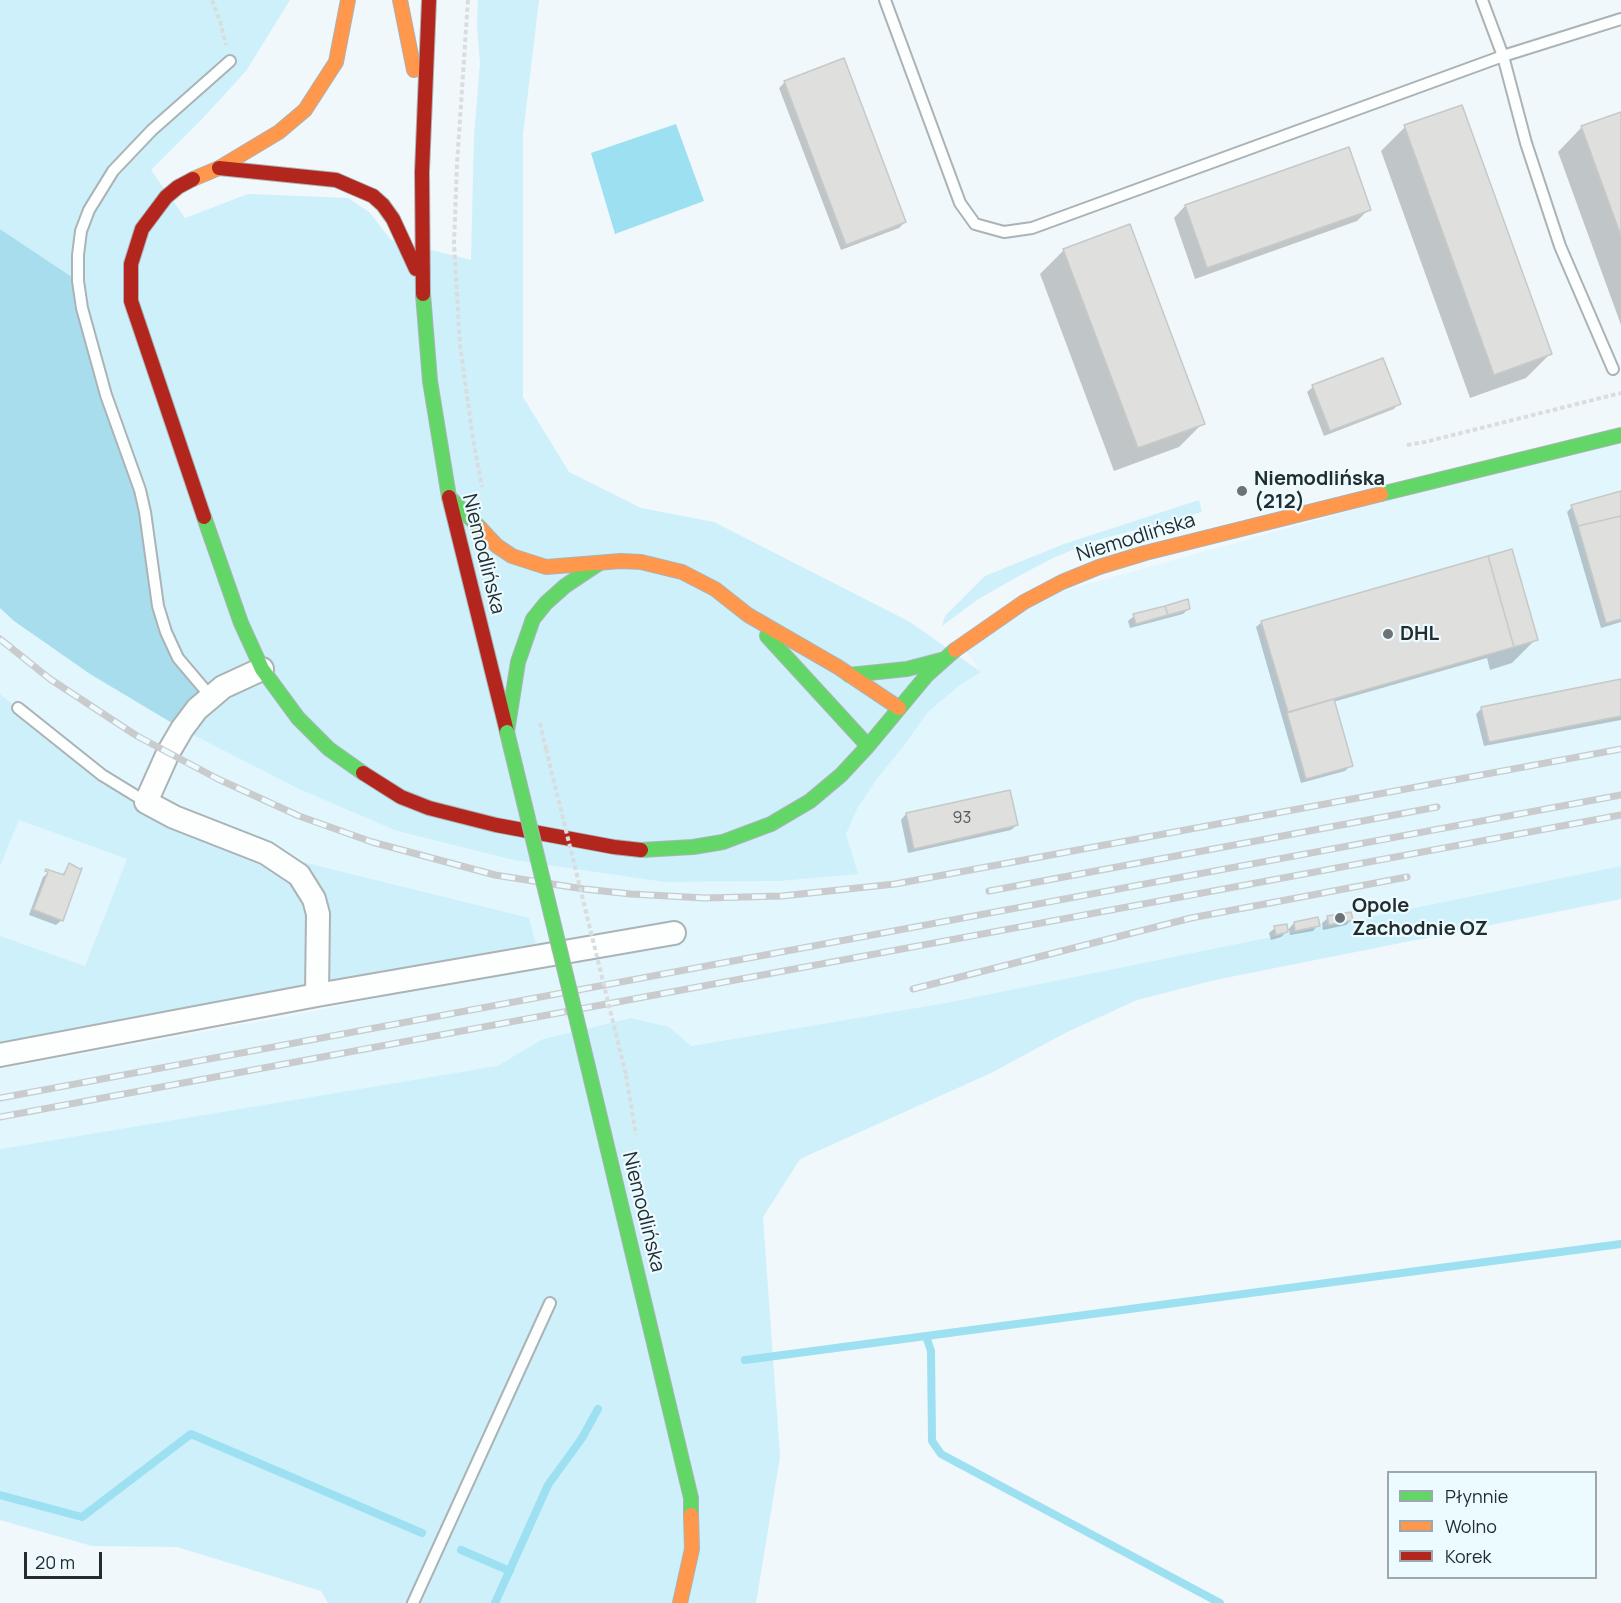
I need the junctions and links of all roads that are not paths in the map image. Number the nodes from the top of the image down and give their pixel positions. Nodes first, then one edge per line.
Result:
1 (348, 0) edge
2 (400, 0) edge
3 (429, 0) edge
4 (885, 0) edge
5 (1482, 0) edge
6 (1621, 19) edge
7 (1503, 56) junction
8 (230, 61) road end
9 (424, 116) junction
10 (219, 168) junction
11 (422, 282) junction
12 (1613, 369) dead end
13 (1621, 435) edge
14 (449, 497) junction
15 (599, 563) junction
16 (747, 615) junction
17 (945, 659) junction
18 (262, 669) junction
19 (849, 675) junction
20 (211, 697) junction
21 (18, 708) dead end
22 (898, 708) junction
23 (507, 732) junction
24 (868, 746) junction
25 (146, 802) junction
26 (674, 933) dead end
27 (317, 995) junction
28 (0, 1055) edge
29 (550, 1303) dead end
30 (413, 1603) edge
31 (680, 1603) edge

1 - 10 main road, Niemodlińska
2 - 9 main road
3 - 9 main road
4 - 7 lane
5 - 7 lane
6 - 7 lane
7 - 12 lane
8 - 20 lane
9 - 11 main road, Niemodlińska
10 - 11 main road
10 - 18 main road, Niemodlińska
11 - 14 main road, Niemodlińska
13 - 17 main road, Niemodlińska
14 - 15 main road
14 - 23 main road, Niemodlińska
15 - 16 main road
15 - 23 main road
16 - 19 main road
16 - 24 main road
17 - 19 main road
17 - 22 main road, Niemodlińska
18 - 20 street
18 - 24 main road, Niemodlińska
19 - 22 main road
20 - 25 street
21 - 25 lane
22 - 24 main road, Niemodlińska
23 - 31 main road, Niemodlińska, bridge
25 - 27 street
26 - 27 street
27 - 28 street
29 - 30 lane

